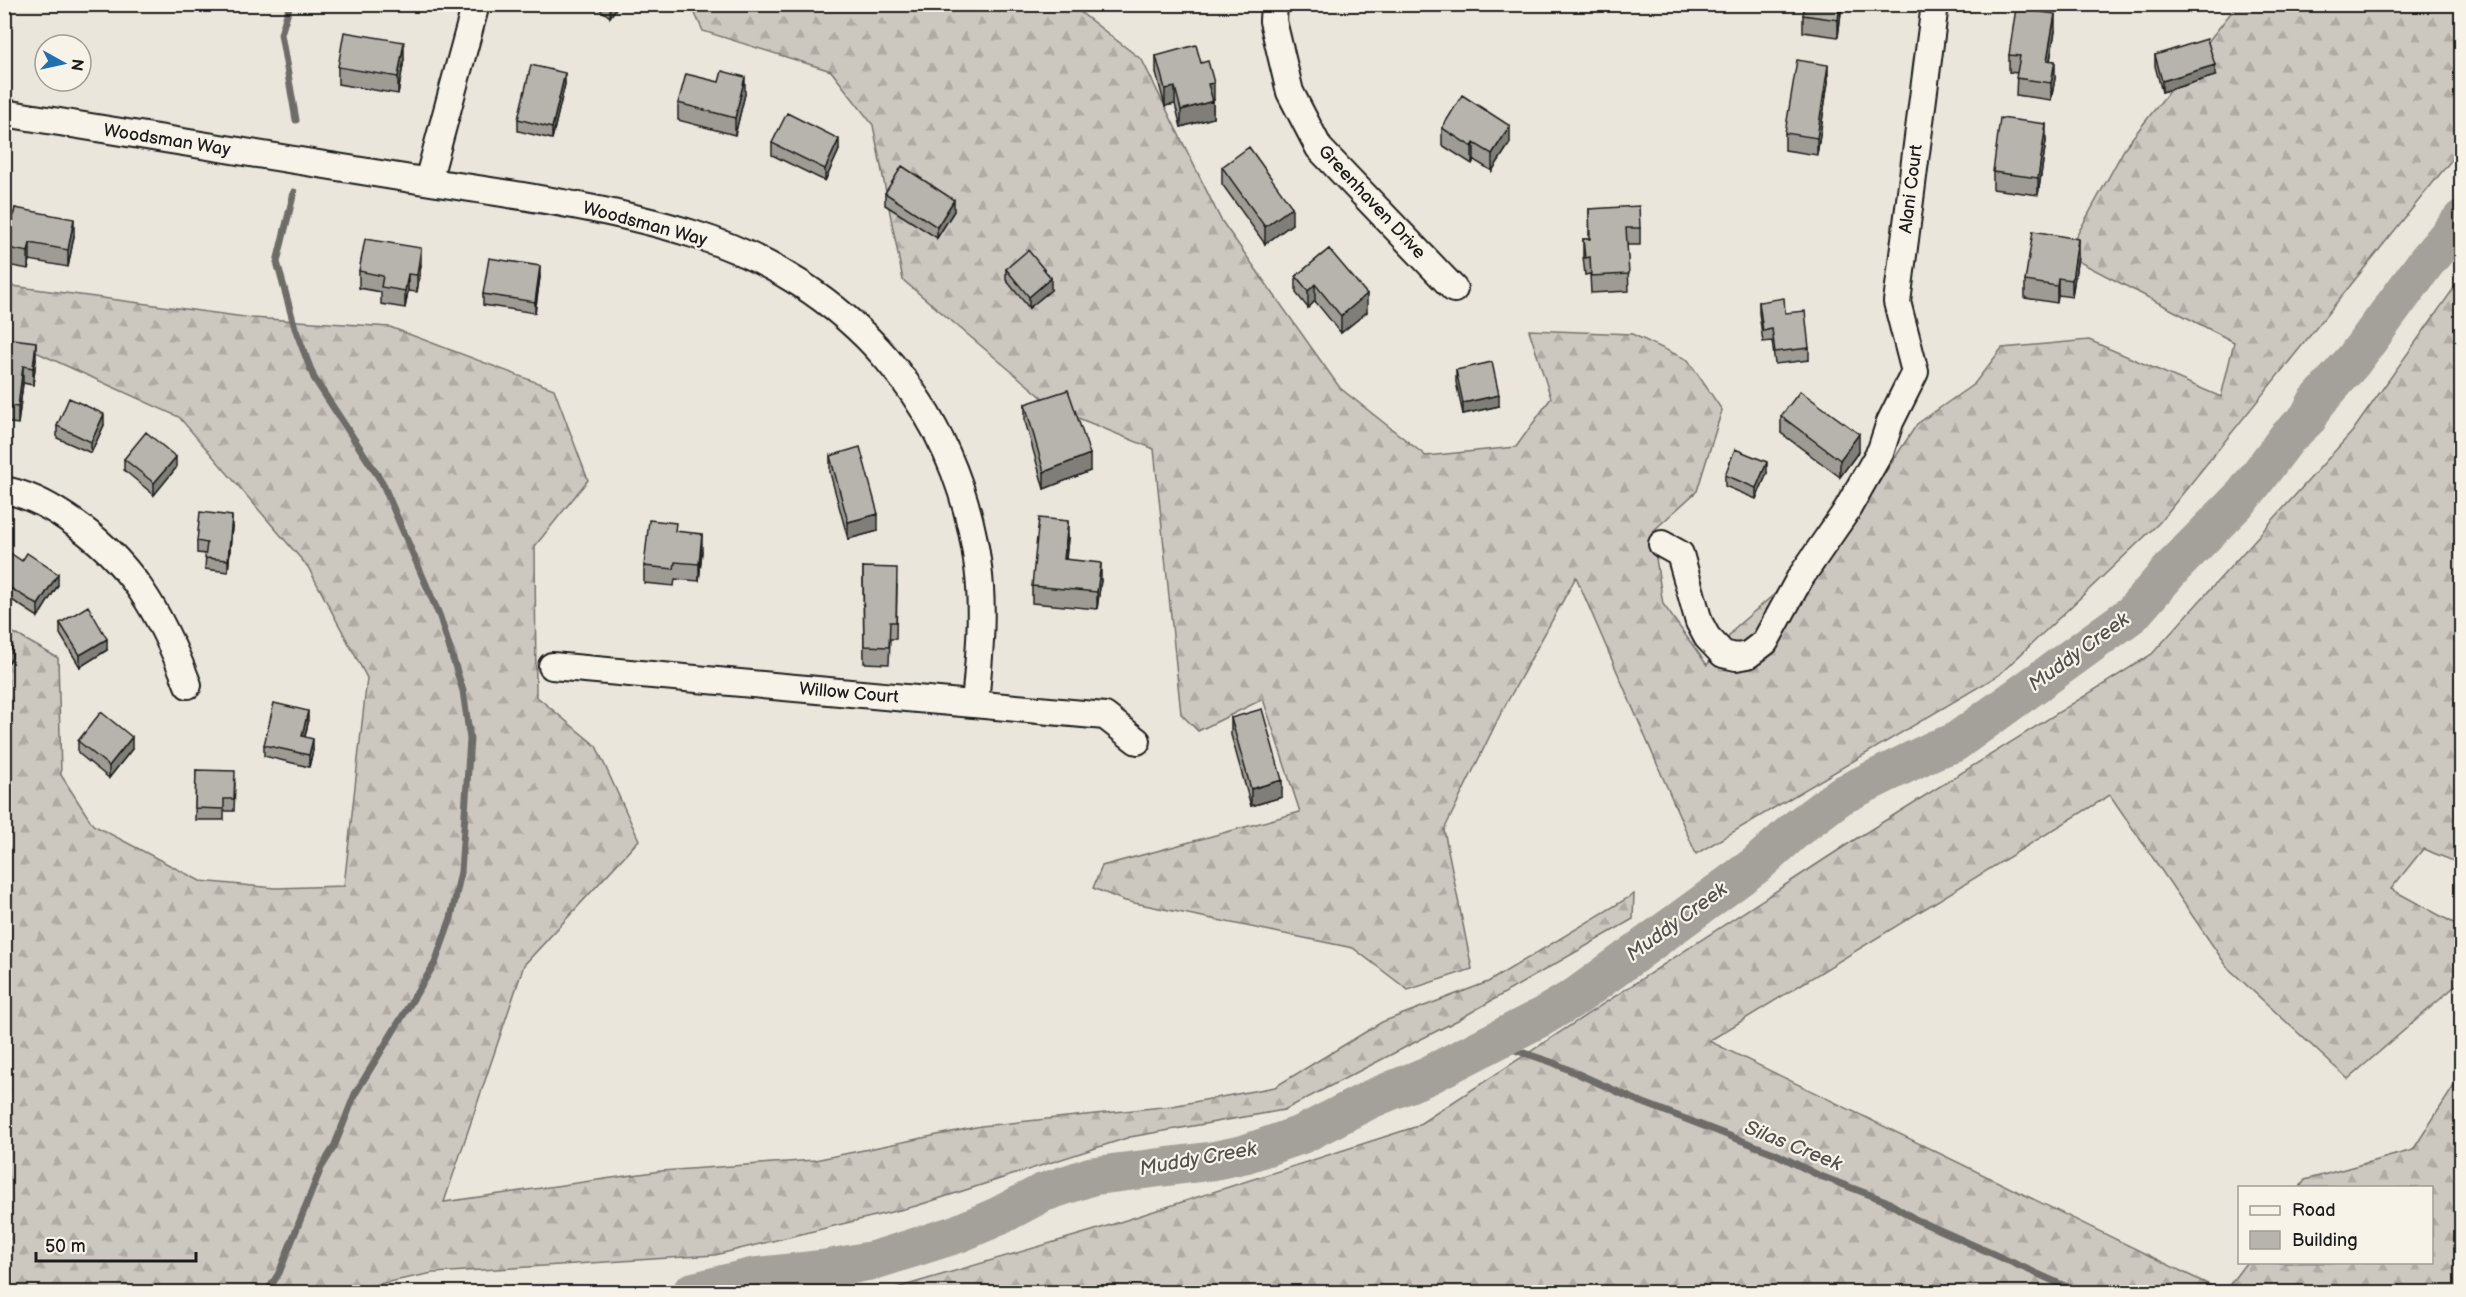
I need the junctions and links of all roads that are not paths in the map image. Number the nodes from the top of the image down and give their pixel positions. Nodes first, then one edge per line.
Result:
1 (476, 4) edge
2 (1274, 4) edge
3 (1935, 4) edge
4 (4, 113) edge
5 (428, 181) junction
6 (1454, 289) dead end
7 (4, 490) edge
8 (1662, 544) dead end
9 (552, 666) dead end
10 (188, 685) dead end
11 (975, 704) junction
12 (1137, 741) dead end

1 - 5 street
2 - 6 street, Greenhaven Drive
3 - 8 street, Alani Court
4 - 5 street, Woodsman Way
5 - 11 street, Woodsman Way
7 - 10 street
9 - 11 street, Willow Court
11 - 12 street, Willow Court

